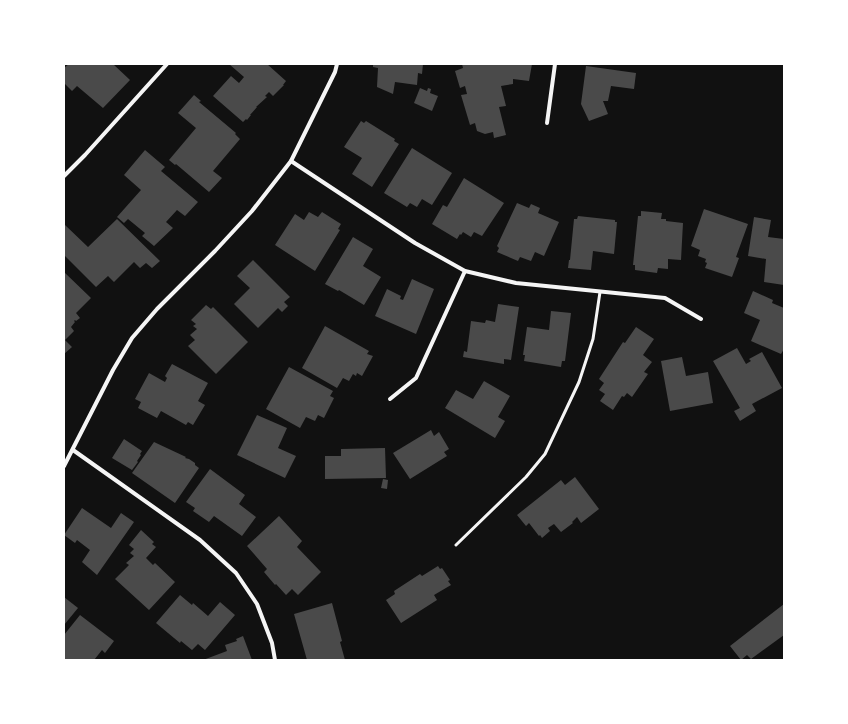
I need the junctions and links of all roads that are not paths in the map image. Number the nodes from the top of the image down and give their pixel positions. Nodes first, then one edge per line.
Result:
1 (167, 64) edge
2 (336, 64) edge
3 (555, 64) edge
4 (547, 123) dead end
5 (291, 161) junction
6 (64, 176) edge
7 (465, 271) junction
8 (600, 292) junction
9 (701, 319) dead end
10 (390, 400) dead end
11 (73, 450) junction
12 (64, 466) edge
13 (456, 545) dead end
14 (275, 660) edge

1 - 6 street
2 - 5 street
3 - 4 street
5 - 7 street
5 - 11 street
7 - 8 street
7 - 10 street
8 - 9 street
8 - 13 lane
11 - 12 street
11 - 14 street

